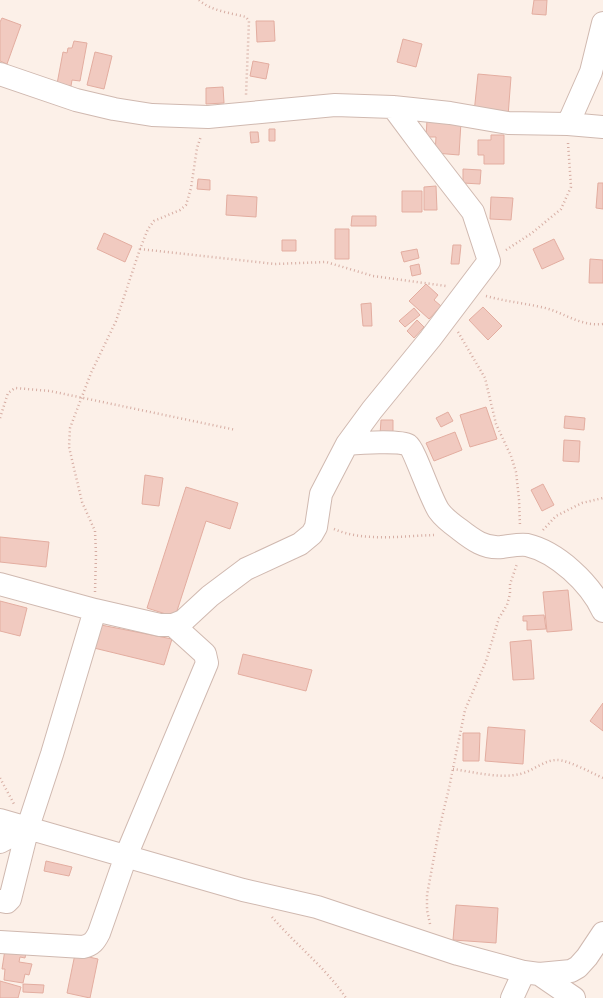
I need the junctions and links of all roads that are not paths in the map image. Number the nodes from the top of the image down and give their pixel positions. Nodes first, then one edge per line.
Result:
1 (603, 23) edge
2 (0, 74) edge
3 (393, 107) junction
4 (568, 124) junction
5 (603, 127) edge
6 (347, 444) junction
7 (0, 584) edge
8 (95, 610) junction
9 (603, 611) edge
10 (173, 625) junction
11 (0, 820) edge
12 (28, 827) junction
13 (0, 842) edge
14 (126, 856) junction
15 (0, 901) edge
16 (603, 933) edge
17 (0, 942) edge
18 (532, 973) junction
19 (512, 998) edge
20 (574, 998) edge

1 - 4 street
2 - 3 street
3 - 4 street
3 - 6 street
4 - 5 street
6 - 9 street
6 - 10 street
7 - 8 street
8 - 10 street
8 - 12 street
10 - 14 street
11 - 12 street
12 - 13 street
12 - 14 street
12 - 15 street
14 - 17 street
14 - 18 street
16 - 18 street
18 - 19 street
18 - 20 street

